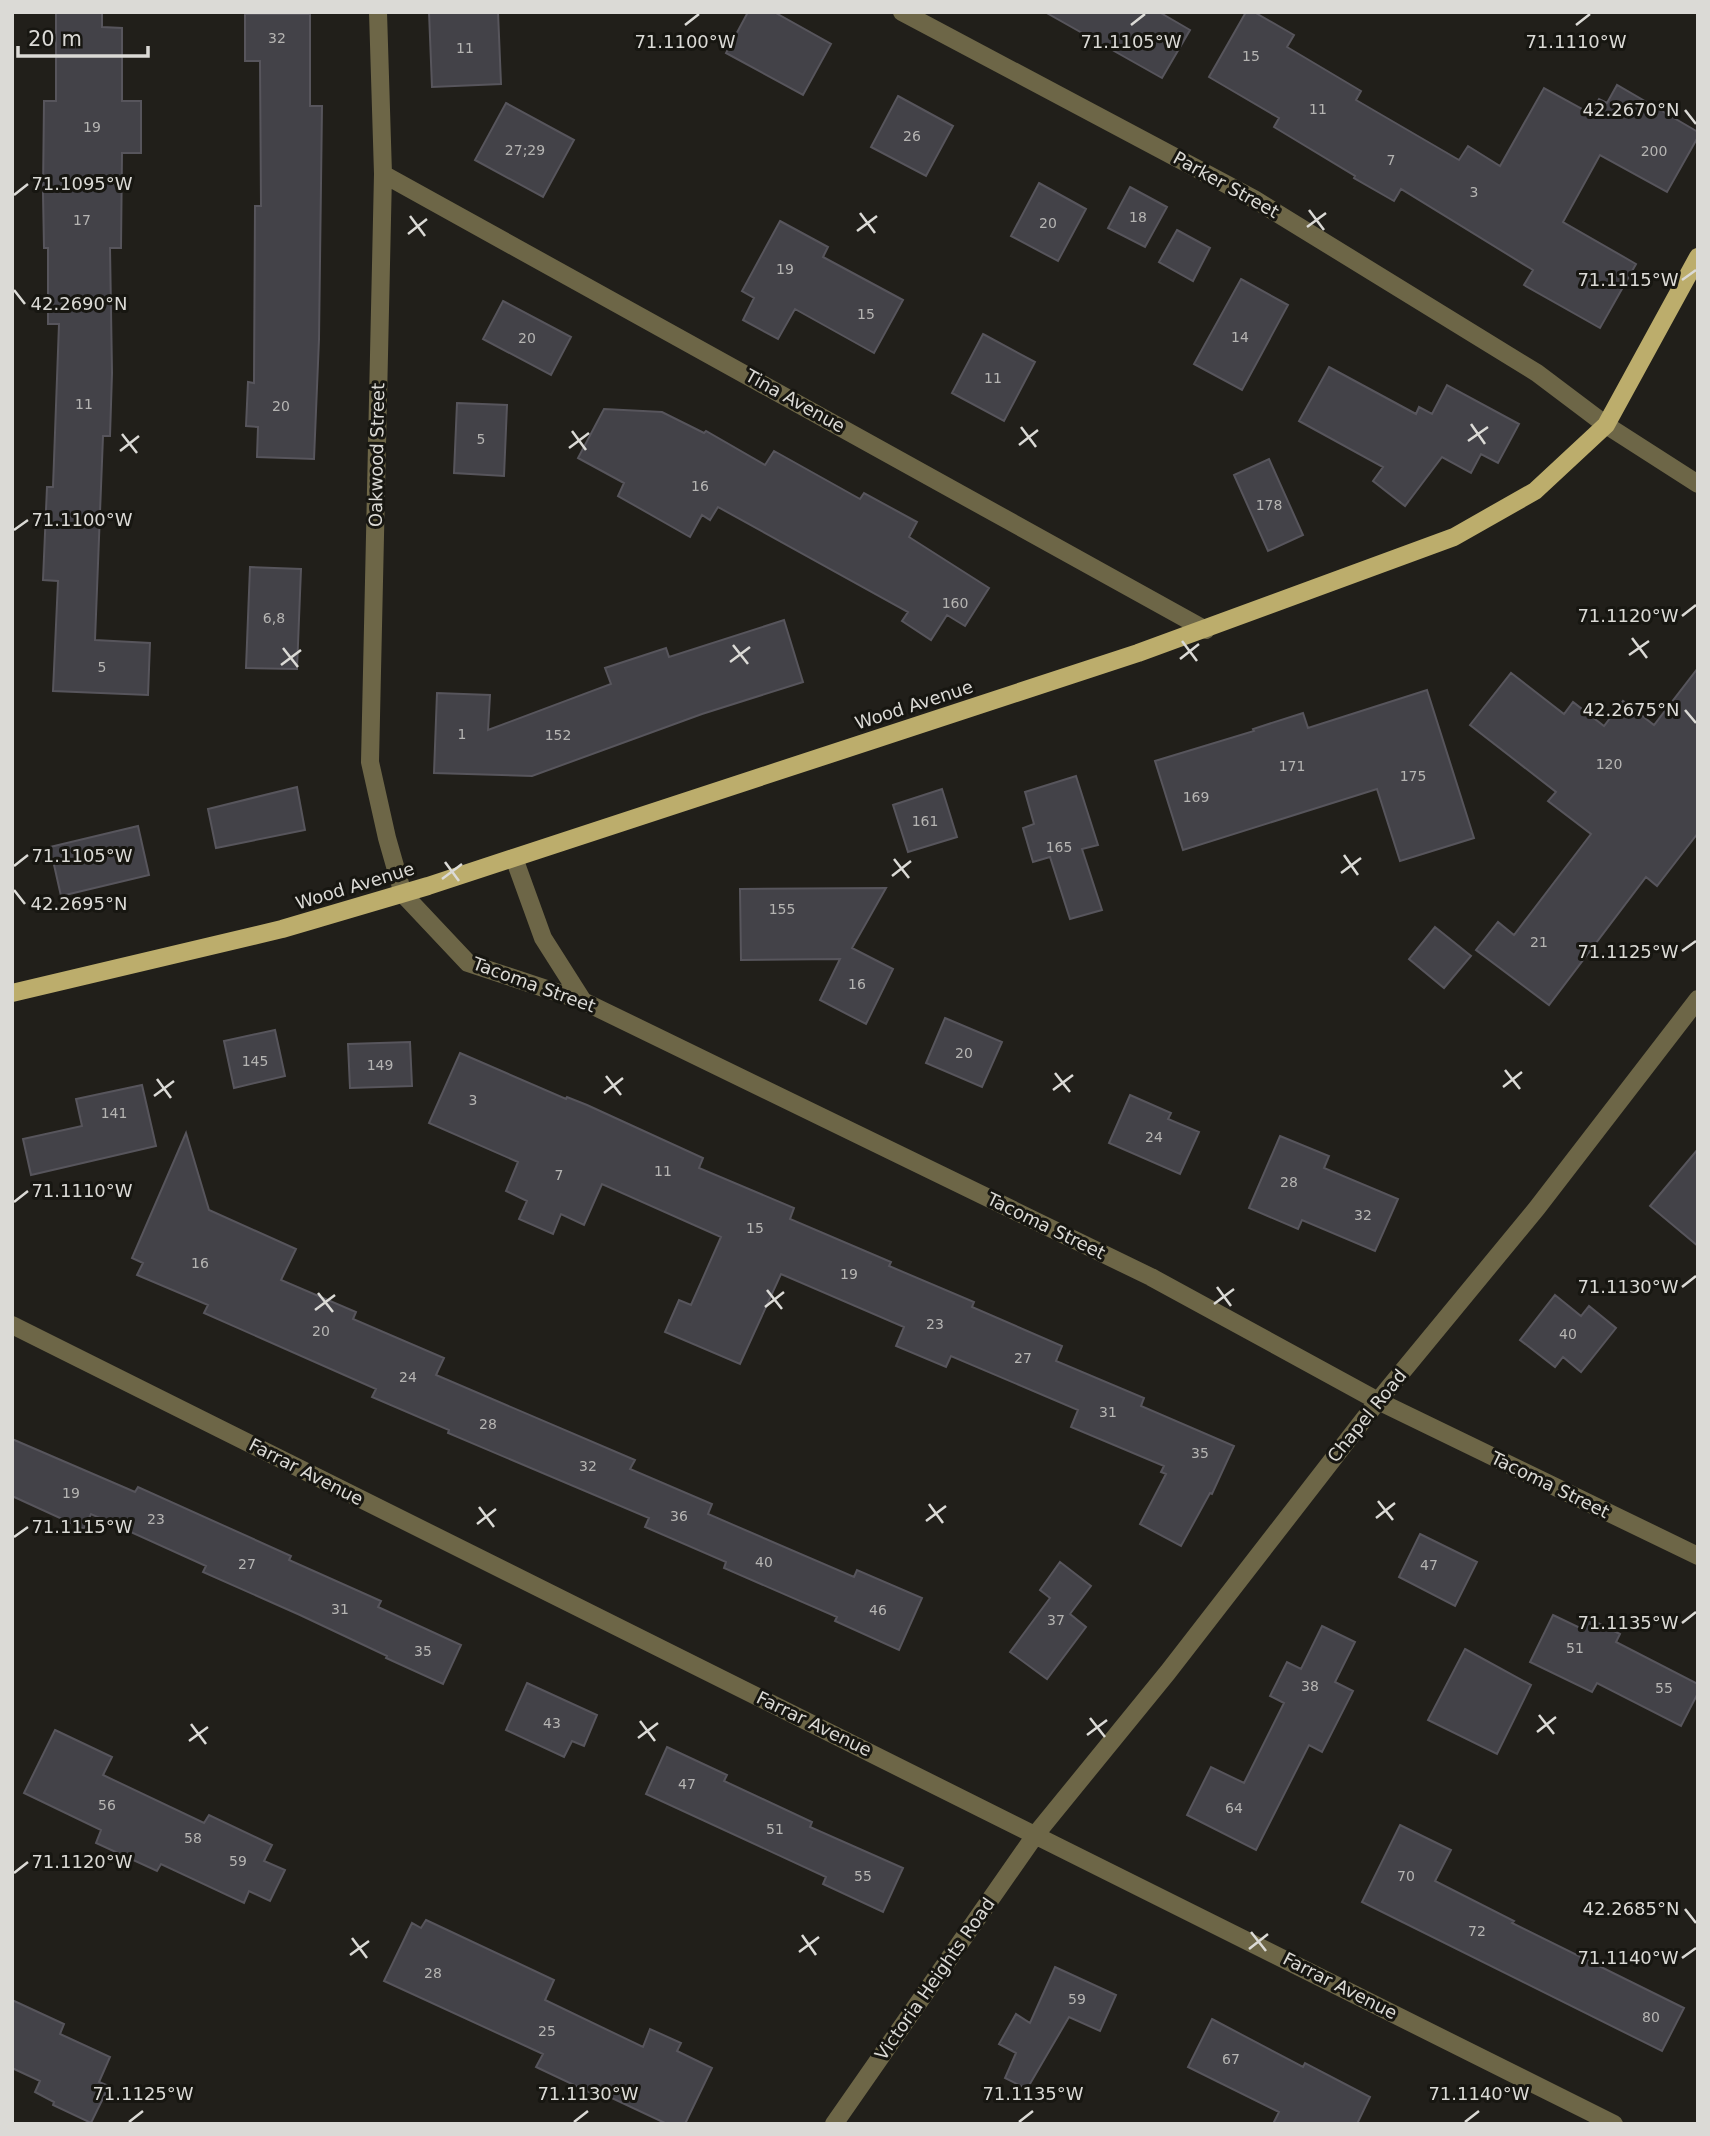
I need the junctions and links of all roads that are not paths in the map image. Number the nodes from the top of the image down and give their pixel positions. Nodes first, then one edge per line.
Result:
1 (378, 12) edge
2 (902, 12) edge
3 (383, 174) junction
4 (1698, 257) edge
5 (1606, 425) junction
6 (1698, 484) edge
7 (1206, 630) junction
8 (514, 858) junction
9 (403, 894) junction
10 (12, 993) edge
11 (1698, 999) edge
12 (583, 1001) junction
13 (12, 1325) edge
14 (1378, 1401) junction
15 (1698, 1556) edge
16 (1036, 1834) junction
17 (835, 2124) edge
18 (1614, 2124) edge

1 - 3 street, Oakwood Street
2 - 5 street, Parker Street
3 - 7 street, Tina Avenue
3 - 9 street, Oakwood Street
4 - 5 main road, Wood Avenue
5 - 6 street, Parker Street
5 - 7 main road, Wood Avenue
7 - 8 main road, Wood Avenue
8 - 9 main road, Wood Avenue
8 - 12 street
9 - 10 main road, Wood Avenue
9 - 12 street, Tacoma Street
11 - 14 street, Chapel Road
12 - 14 street, Tacoma Street
13 - 16 street, Farrar Avenue
14 - 15 street, Tacoma Street
14 - 16 street, Chapel Road
16 - 17 street, Victoria Heights Road
16 - 18 street, Farrar Avenue

